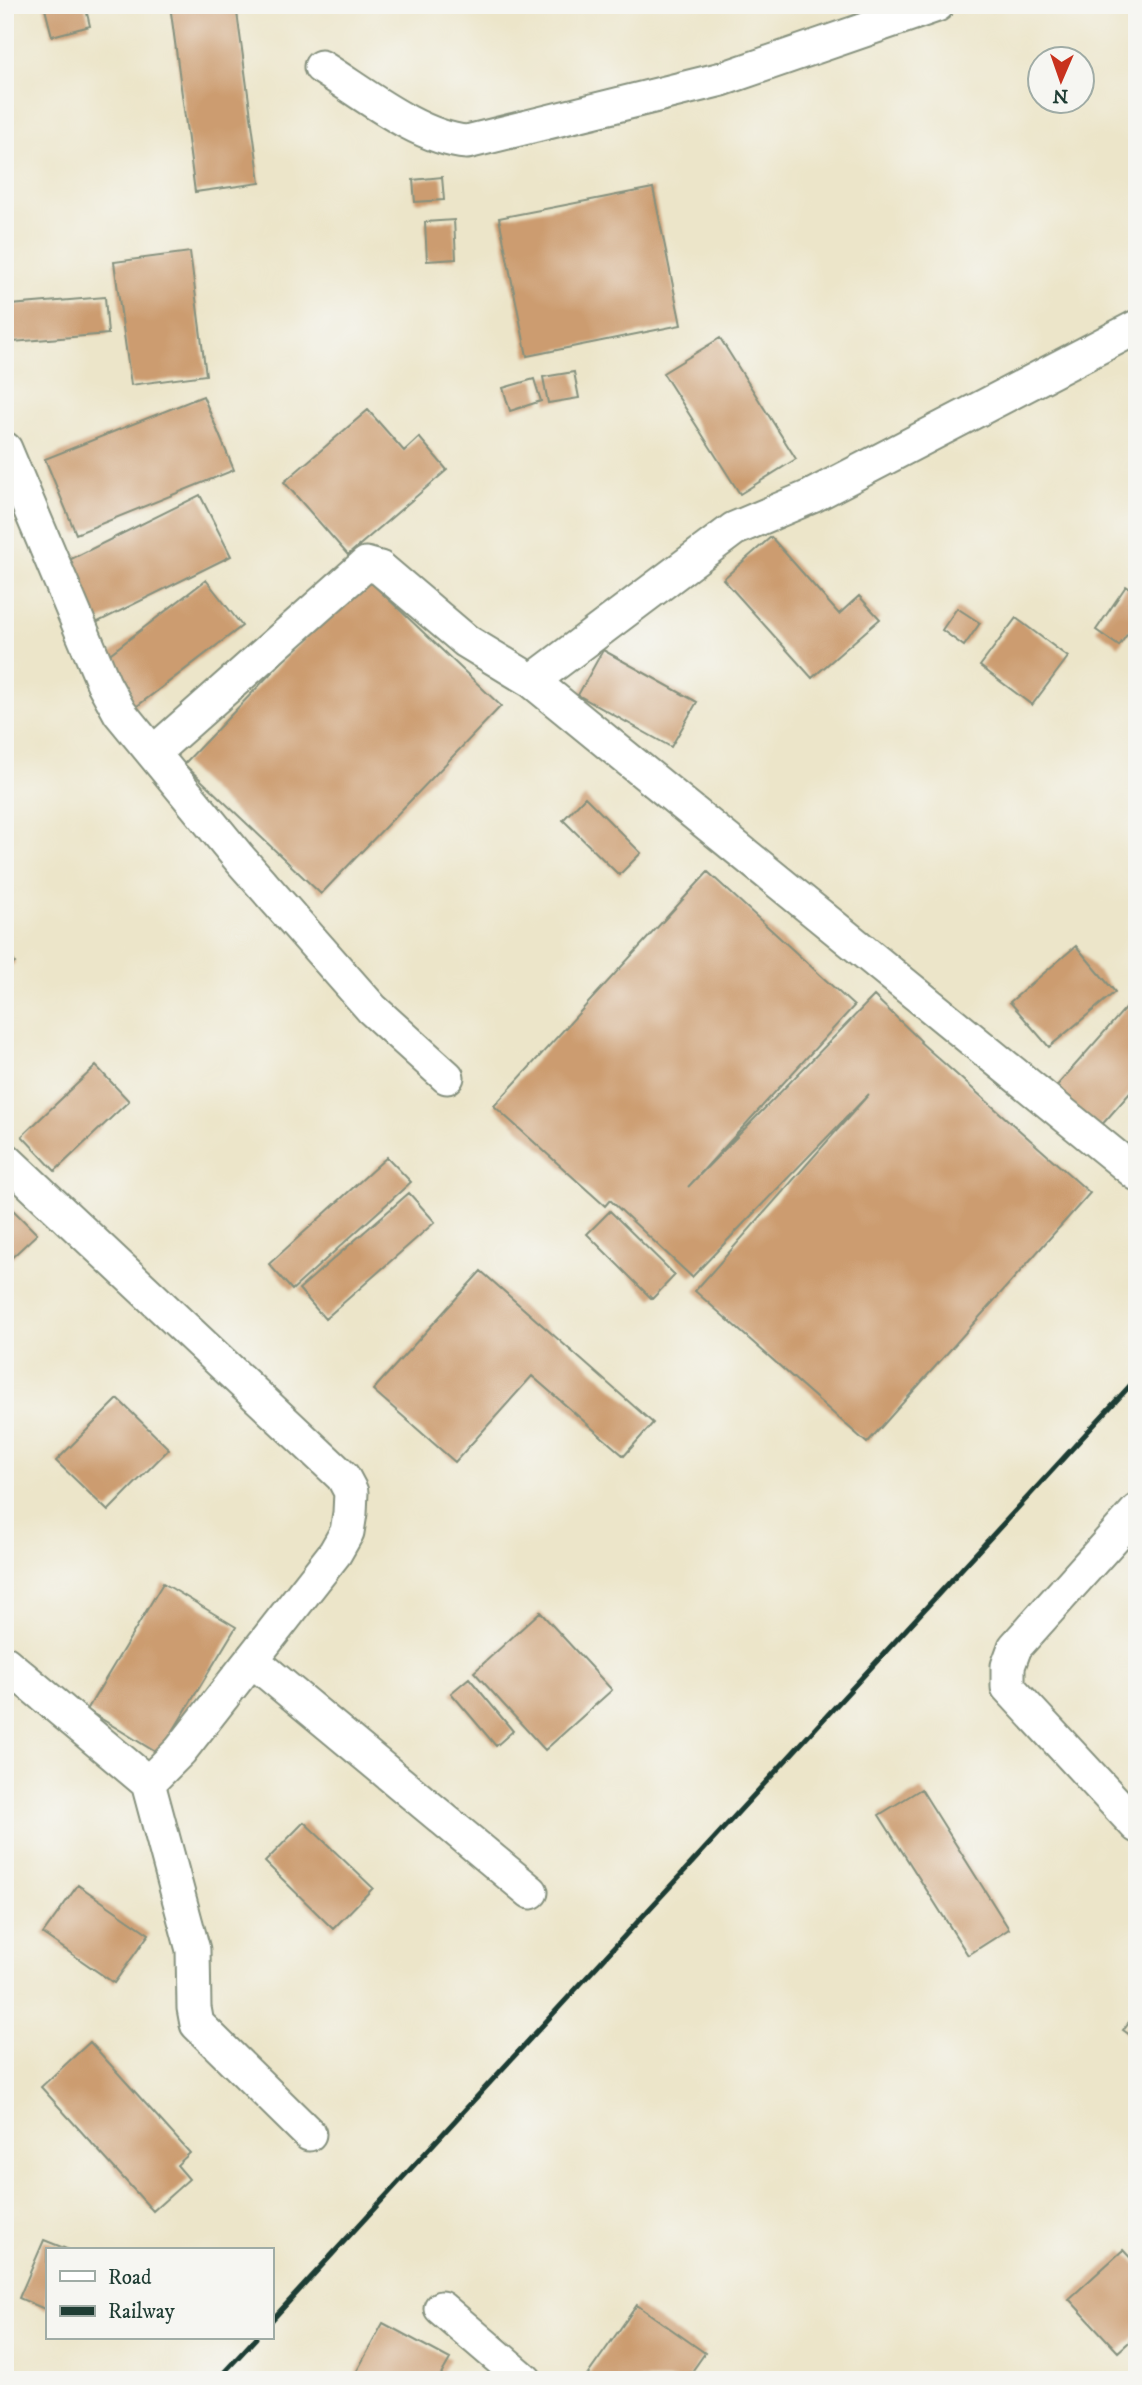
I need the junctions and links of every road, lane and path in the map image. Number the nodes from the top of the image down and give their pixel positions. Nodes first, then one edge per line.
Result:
1 (937, 5) edge
2 (321, 66) dead end
3 (1137, 327) edge
4 (5, 449) edge
5 (531, 681) junction
6 (153, 753) junction
7 (447, 1077) dead end
8 (5, 1159) edge
9 (1137, 1174) edge
10 (1137, 1511) edge
11 (253, 1660) junction
12 (5, 1663) edge
13 (148, 1783) junction
14 (1137, 1826) edge
15 (531, 1892) dead end
16 (309, 2134) dead end
17 (441, 2308) dead end
18 (525, 2380) edge

1 - 2 street
3 - 5 street
4 - 6 street
5 - 6 street
5 - 9 street
6 - 7 street
8 - 11 street
10 - 14 street
11 - 13 street
11 - 15 street
12 - 13 street
13 - 16 street
17 - 18 street

